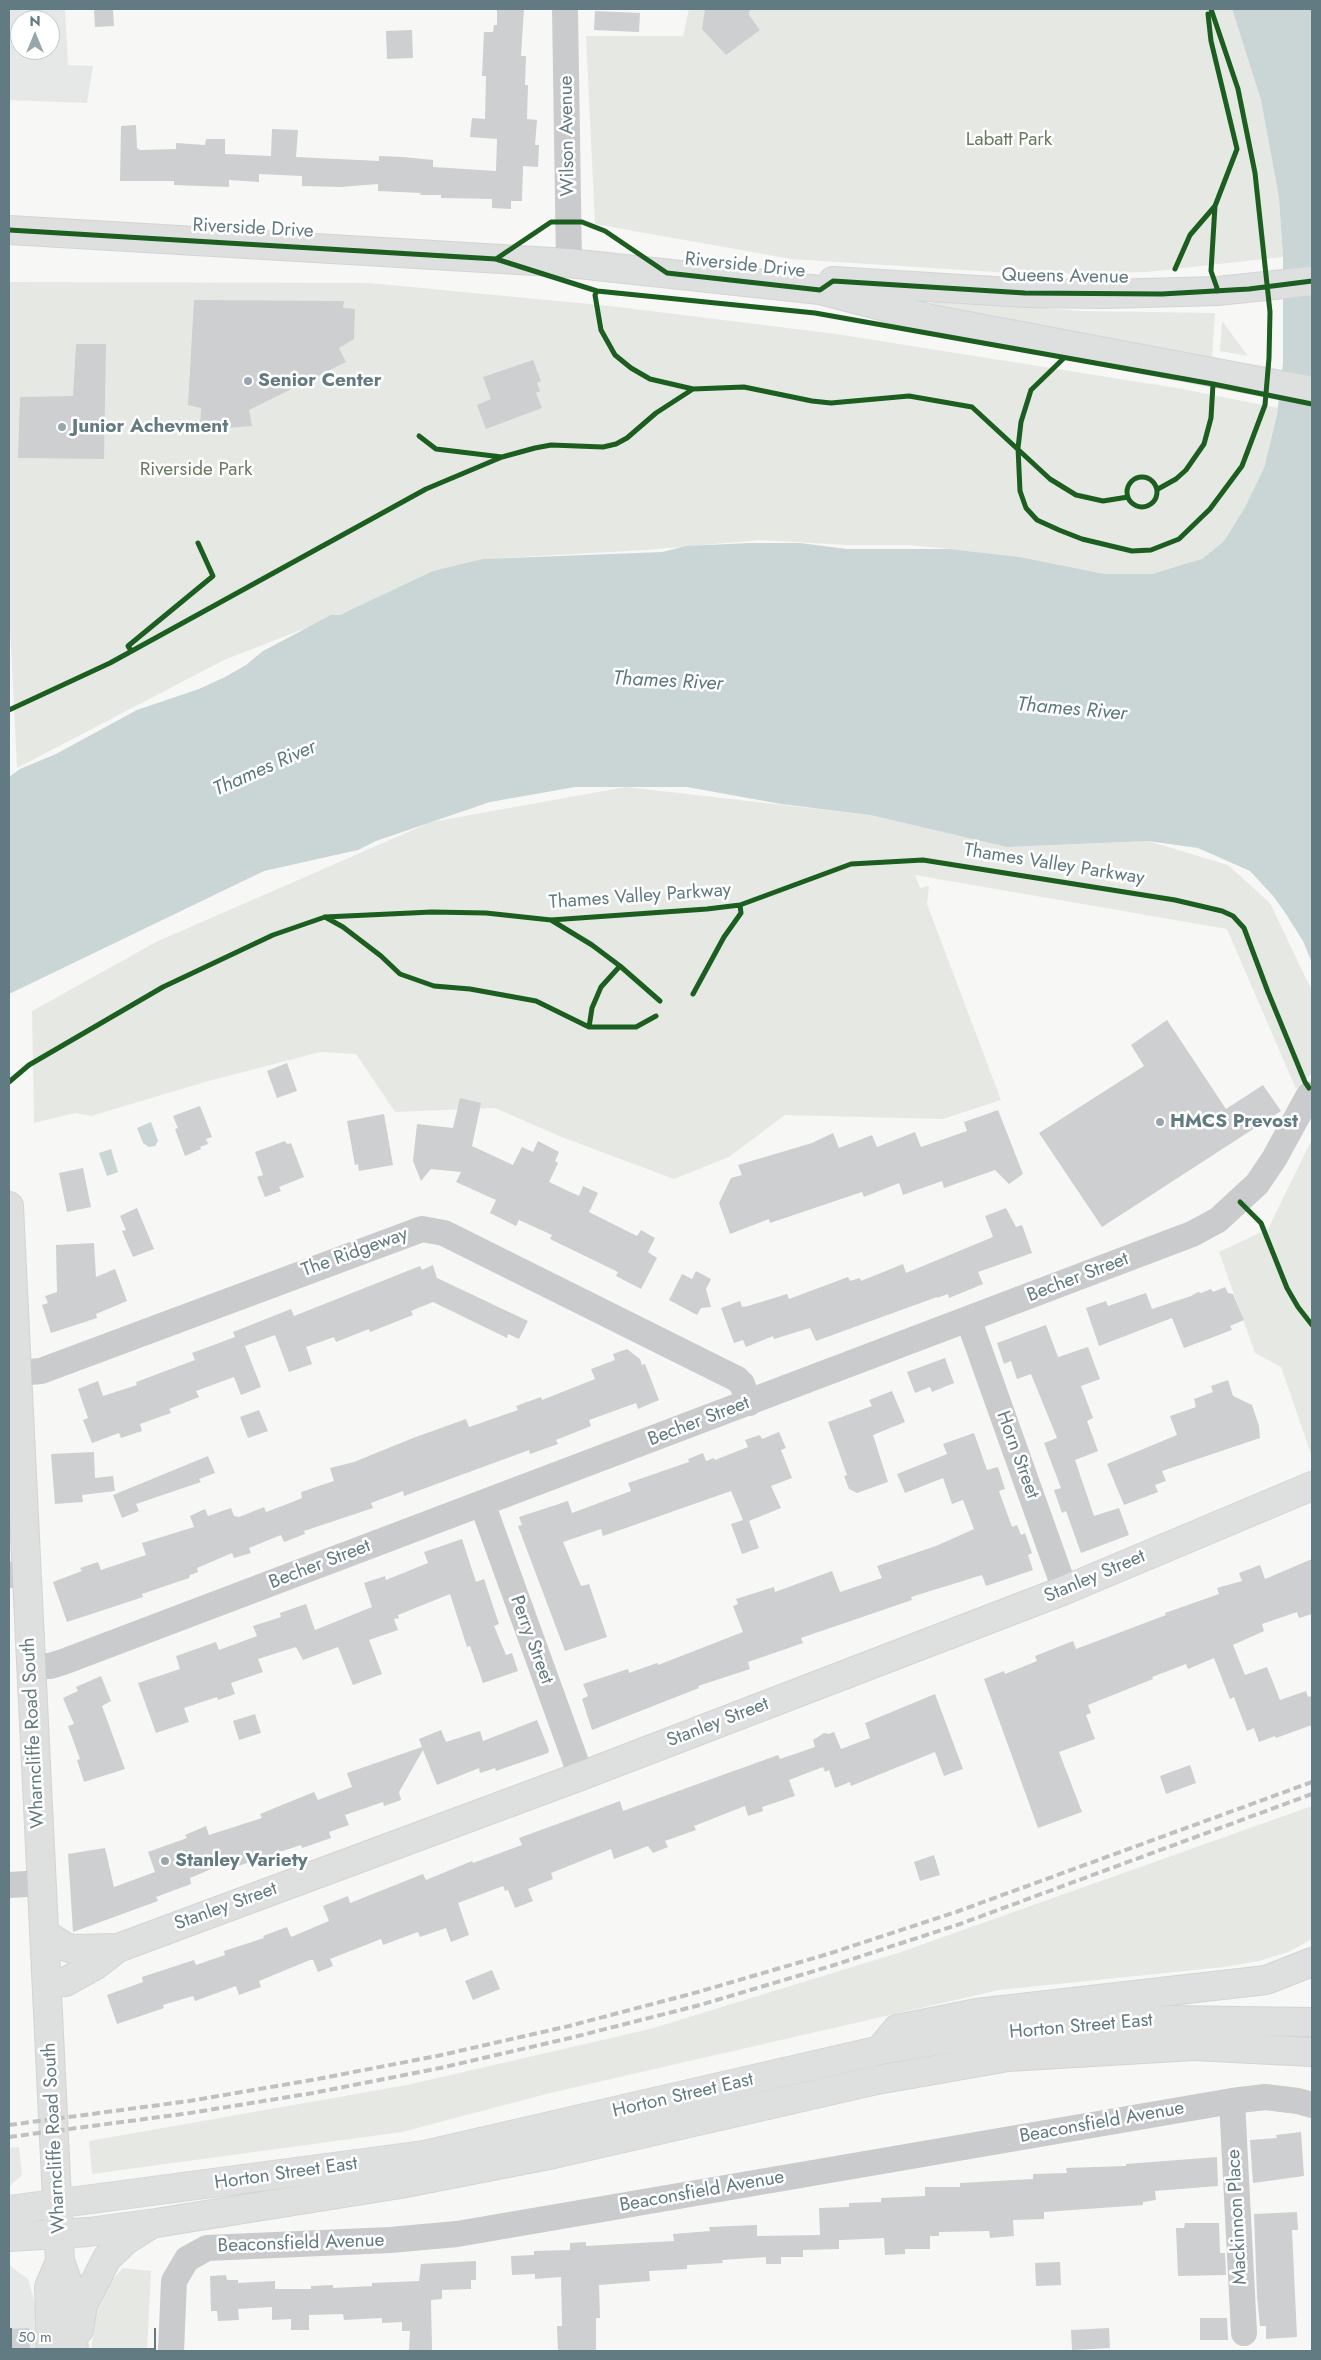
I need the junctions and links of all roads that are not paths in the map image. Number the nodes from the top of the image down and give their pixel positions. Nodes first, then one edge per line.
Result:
1 (565, 9) edge
2 (9, 230) edge
3 (570, 263) junction
4 (1312, 281) edge
5 (820, 290) junction
6 (1312, 391) edge
7 (1309, 1095) dead end
8 (9, 1206) edge
9 (969, 1320) junction
10 (18, 1373) junction
11 (749, 1403) junction
12 (1312, 1486) edge
13 (482, 1503) junction
14 (18, 1574) edge
15 (1065, 1590) junction
16 (30, 1666) junction
17 (580, 1776) junction
18 (43, 1883) junction
19 (9, 1884) edge
20 (44, 1934) junction
21 (118, 1948) junction
22 (1312, 1962) edge
23 (48, 1982) junction
24 (1312, 2022) edge
25 (880, 2050) junction
26 (1312, 2052) edge
27 (1232, 2101) junction
28 (1312, 2105) edge
29 (57, 2204) junction
30 (9, 2210) edge
31 (156, 2223) junction
32 (59, 2234) junction
33 (9, 2236) edge
34 (60, 2261) junction
35 (1244, 2333) dead end
36 (51, 2351) edge
37 (75, 2351) edge
38 (171, 2351) edge

1 - 3 street, Wilson Avenue
2 - 3 main road, Riverside Drive
3 - 5 main road, Riverside Drive
4 - 5 main road, Queens Avenue
5 - 6 main road, Riverside Drive
7 - 9 street, Becher Street
8 - 10 main road, Wharncliffe Road South
9 - 11 street, Becher Street
9 - 15 street, Horn Street
10 - 11 street, The Ridgeway
10 - 14 main road, Wharncliffe Road South
11 - 13 street, Becher Street
12 - 15 main road, Stanley Street
13 - 16 street, Becher Street
13 - 17 street, Perry Street
14 - 16 main road, Wharncliffe Road South
15 - 17 main road, Stanley Street
16 - 18 main road, Wharncliffe Road South
17 - 21 main road, Stanley Street
18 - 19 street
18 - 20 main road, Wharncliffe Road South
20 - 21 main road, Stanley Street
20 - 23 main road, Wharncliffe Road South
21 - 23 main road, Stanley Street
22 - 25 main road
23 - 29 main road, Wharncliffe Road South
24 - 25 main road, Horton Street East
25 - 29 main road, Horton Street East
26 - 31 main road, Horton Street East
27 - 28 street, Beaconsfield Avenue
27 - 35 street, Mackinnon Place
27 - 38 street, Beaconsfield Avenue
29 - 30 main road, Horton Street East
29 - 32 main road, Wharncliffe Road South
31 - 32 main road, Horton Street East
31 - 37 main road
32 - 33 main road, Horton Street East
32 - 34 main road, Wharncliffe Road South
34 - 36 main road, Wharncliffe Road South
34 - 37 main road, Wharncliffe Road South

